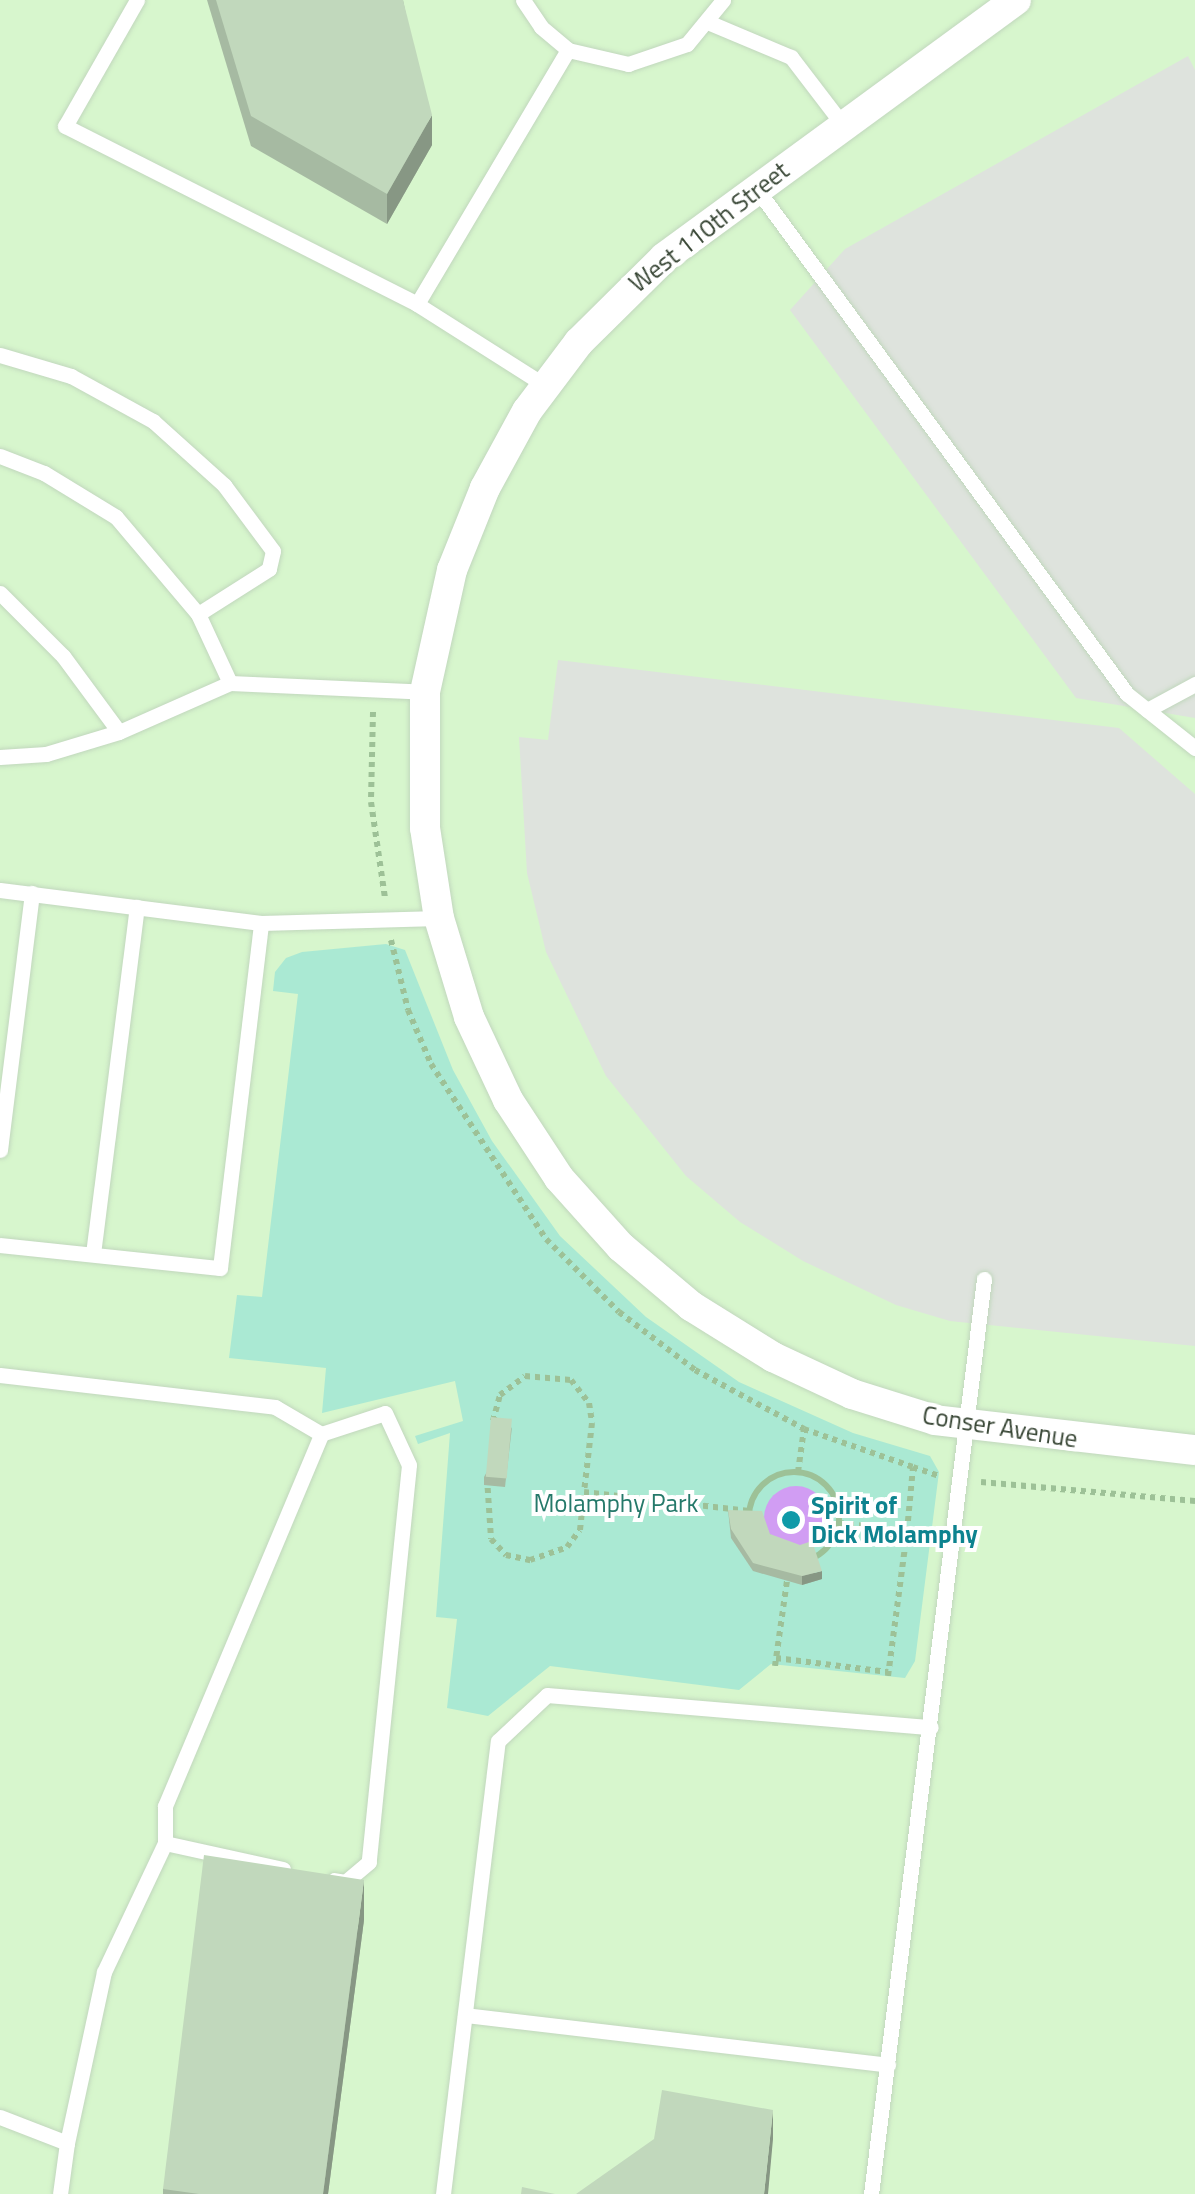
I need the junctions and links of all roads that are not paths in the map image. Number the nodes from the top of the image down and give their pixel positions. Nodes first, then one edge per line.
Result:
1 (136, 0) edge
2 (523, 0) edge
3 (723, 0) edge
4 (1016, 0) edge
5 (710, 23) junction
6 (568, 50) junction
7 (843, 125) junction
8 (756, 188) junction
9 (417, 304) junction
10 (0, 355) edge
11 (546, 386) junction
12 (0, 456) edge
13 (0, 593) edge
14 (198, 614) junction
15 (230, 683) junction
16 (1195, 684) edge
17 (425, 692) junction
18 (1146, 710) junction
19 (119, 732) junction
20 (1195, 748) edge
21 (0, 757) edge
22 (0, 890) edge
23 (32, 894) junction
24 (136, 907) junction
25 (439, 918) junction
26 (261, 922) junction
27 (0, 1150) edge
28 (0, 1245) edge
29 (93, 1254) junction
30 (984, 1279) dead end
31 (0, 1375) edge
32 (968, 1425) junction
33 (321, 1434) junction
34 (1195, 1450) edge
35 (930, 1727) junction
36 (165, 1842) junction
37 (464, 2015) junction
38 (888, 2065) junction
39 (0, 2117) edge
40 (67, 2143) junction
41 (60, 2194) edge
42 (443, 2194) edge
43 (872, 2194) edge

1 - 9 lane
2 - 6 lane
3 - 5 lane
4 - 7 street, West 110th Street
5 - 6 lane
5 - 7 lane
6 - 9 lane
7 - 8 street, West 110th Street
8 - 11 street, West 110th Street
8 - 18 lane
9 - 11 lane
10 - 14 lane
11 - 17 street, West 110th Street
12 - 14 lane
13 - 19 lane
14 - 15 lane
15 - 17 lane
15 - 19 lane
16 - 18 lane
17 - 25 street, Conser Avenue
18 - 20 lane
19 - 21 lane
22 - 23 lane
23 - 24 lane
23 - 27 lane
24 - 26 lane
24 - 29 lane
25 - 26 lane
25 - 32 street, Conser Avenue
26 - 29 lane
28 - 29 lane
30 - 32 lane
31 - 33 lane
32 - 34 street, Conser Avenue
32 - 35 lane
33 - 36 lane
33 - 36 lane
35 - 37 lane
35 - 38 lane
36 - 40 lane
37 - 38 lane
37 - 42 lane
38 - 43 lane
39 - 40 lane
40 - 41 lane

